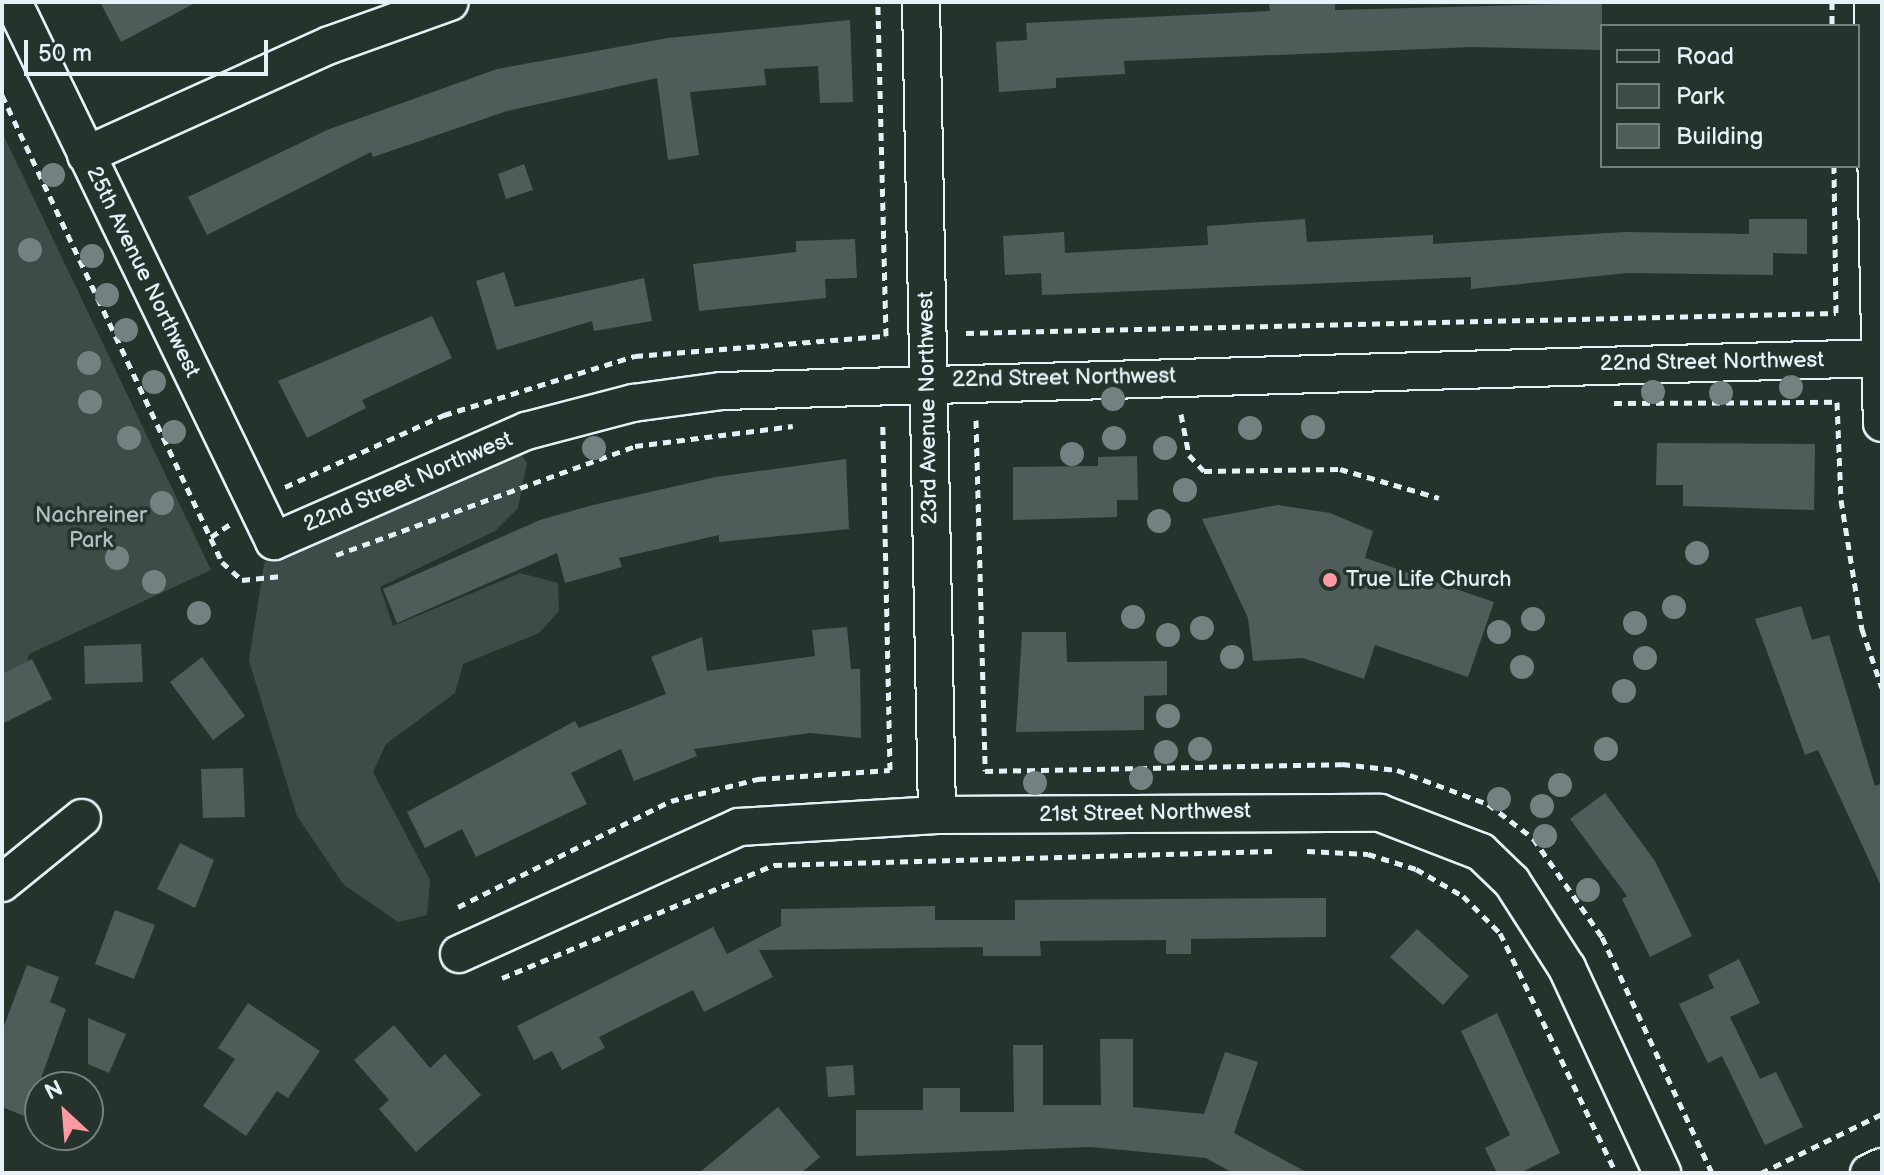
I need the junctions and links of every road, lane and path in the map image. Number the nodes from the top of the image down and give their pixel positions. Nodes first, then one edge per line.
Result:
1 (13, 2) edge
2 (450, 2) edge
3 (878, 2) edge
4 (921, 2) edge
5 (1832, 2) edge
6 (1873, 2) edge
7 (1832, 24) edge
8 (2, 95) edge
9 (86, 155) junction
10 (1834, 168) edge
11 (966, 333) dead end
12 (886, 336) dead end
13 (1880, 358) edge
14 (926, 381) junction
15 (1837, 402) dead end
16 (1181, 414) dead end
17 (872, 422) dead end
18 (1882, 423) edge
19 (803, 425) dead end
20 (1439, 498) dead end
21 (274, 541) joint
22 (326, 558) dead end
23 (297, 569) dead end
24 (1882, 688) edge
25 (890, 770) dead end
26 (937, 815) junction
27 (82, 818) dead end
28 (1303, 850) dead end
29 (1288, 851) dead end
30 (2, 883) edge
31 (459, 954) dead end
32 (502, 978) dead end
33 (1882, 1114) edge
34 (1882, 1167) edge
35 (1616, 1173) edge
36 (1662, 1173) edge
37 (1761, 1173) edge
38 (1869, 1173) edge

1 - 9 street, 25th Avenue Northwest
2 - 9 street
3 - 12 path
4 - 14 street, 23rd Avenue Northwest
5 - 7 path
6 - 13 street
8 - 23 path
9 - 21 street, 25th Avenue Northwest
10 - 11 path
13 - 14 street, 22nd Street Northwest
13 - 18 street
14 - 21 street, 22nd Street Northwest
14 - 26 street, 23rd Avenue Northwest
15 - 24 path
16 - 20 path
17 - 25 path
19 - 22 path
26 - 31 street, 21st Street Northwest
26 - 36 street, 21st Street Northwest
27 - 30 street
28 - 35 path
29 - 32 path
33 - 37 path
34 - 38 street

